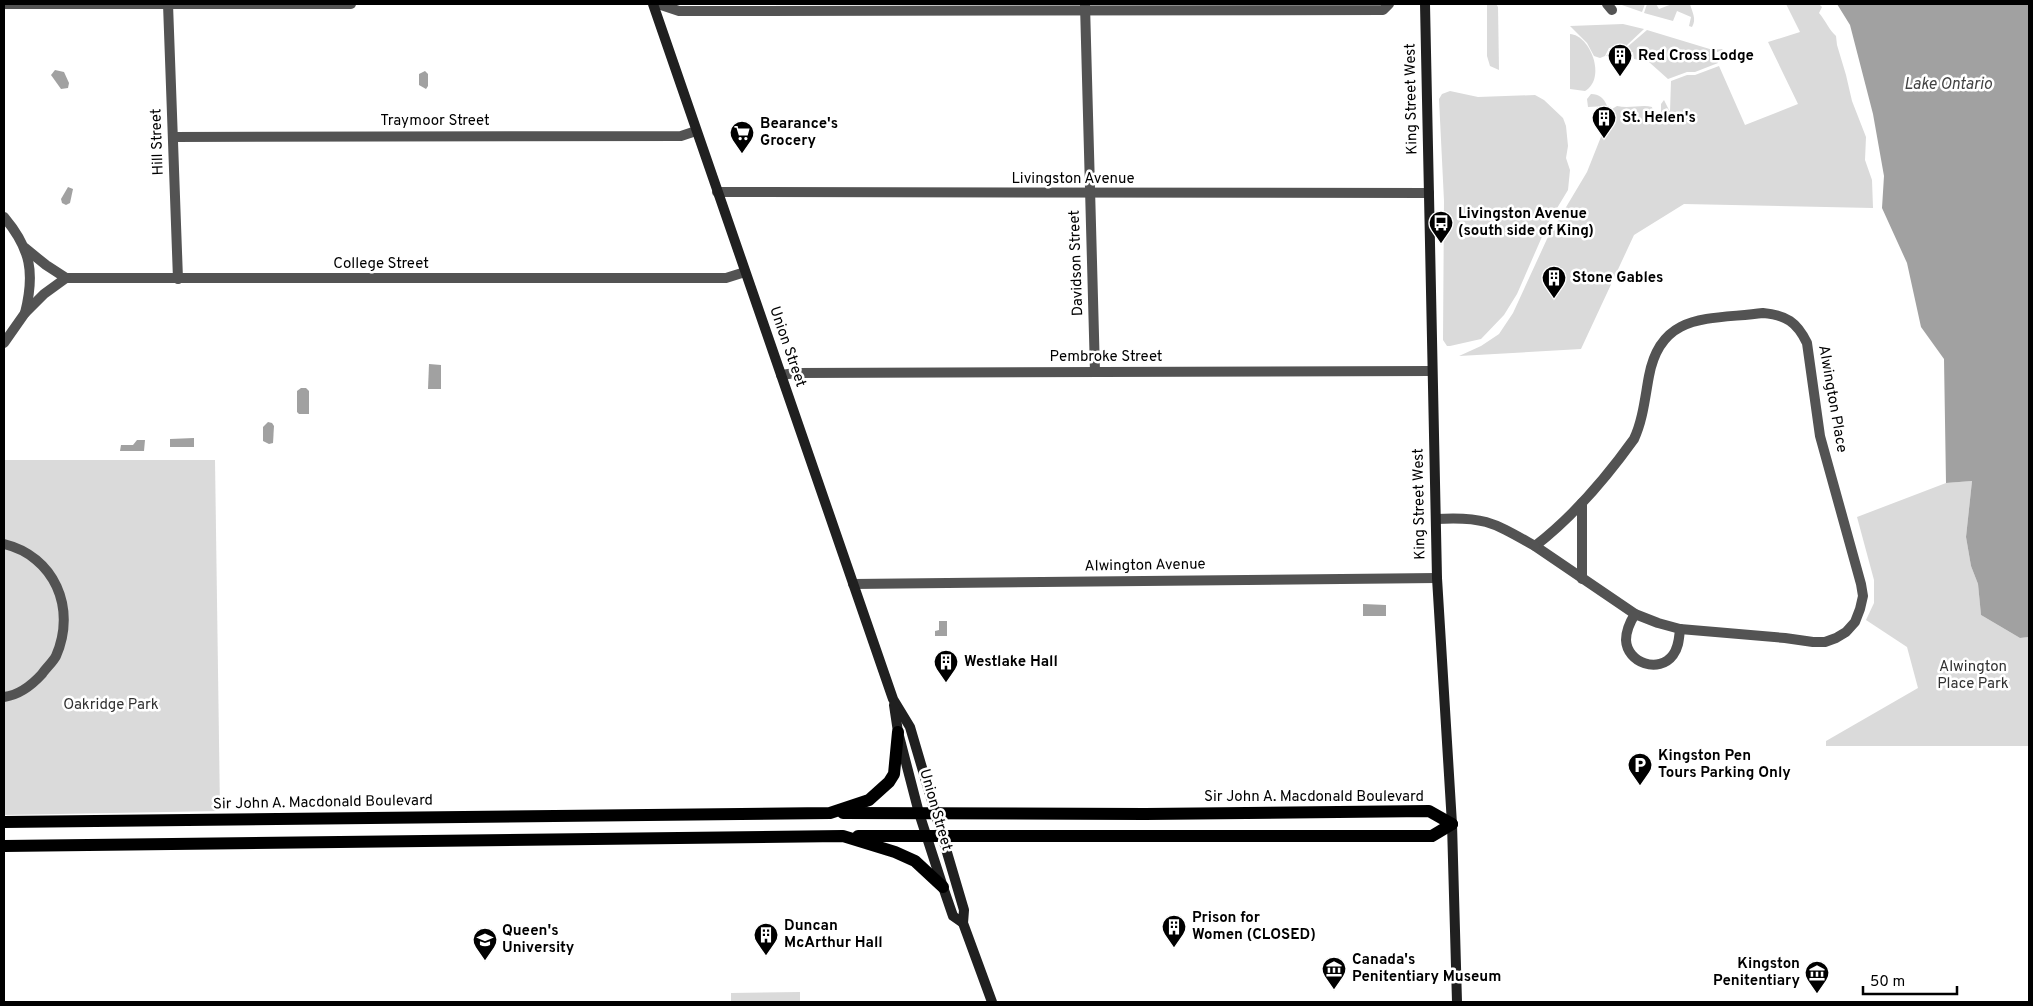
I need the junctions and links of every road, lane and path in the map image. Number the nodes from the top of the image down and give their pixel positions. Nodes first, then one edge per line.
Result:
1 (4, 4) edge
2 (168, 4) edge
3 (351, 4) edge
4 (653, 4) edge
5 (658, 4) edge
6 (1389, 4) edge
7 (1425, 4) edge
8 (1085, 7) edge
9 (696, 131) junction
10 (173, 137) junction
11 (717, 192) junction
12 (1429, 193) junction
13 (1090, 194) junction
14 (4, 217) edge
15 (26, 248) junction
16 (745, 272) junction
17 (66, 278) junction
18 (178, 278) junction
19 (25, 313) junction
20 (4, 343) edge
21 (1432, 371) junction
22 (1095, 372) junction
23 (781, 375) junction
24 (1582, 503) junction
25 (1436, 519) junction
26 (4, 544) edge
27 (1536, 546) junction
28 (1437, 578) junction
29 (1582, 579) junction
30 (853, 584) junction
31 (1635, 614) junction
32 (1680, 629) junction
33 (4, 698) edge
34 (893, 699) junction
35 (898, 732) junction
36 (936, 812) junction
37 (919, 813) junction
38 (830, 814) junction
39 (4, 822) edge
40 (1452, 824) junction
41 (842, 836) junction
42 (926, 836) junction
43 (942, 836) junction
44 (4, 846) edge
45 (942, 887) junction
46 (963, 923) junction
47 (992, 1002) edge
48 (1457, 1002) edge

1 - 2 street
2 - 3 street
2 - 10 street, Hill Street
4 - 9 main road, Union Street
5 - 8 street
6 - 8 street
7 - 12 main road, King Street West
8 - 13 street, Davidson Street
9 - 10 street, Traymoor Street
9 - 11 main road, Union Street
10 - 18 street, Hill Street
11 - 13 street, Livingston Avenue
11 - 16 main road, Union Street
12 - 13 street, Livingston Avenue
12 - 21 main road, King Street West
13 - 22 street, Davidson Street
14 - 15 street
15 - 17 street
15 - 19 street
16 - 18 street, College Street
16 - 23 main road, Union Street
17 - 18 street, College Street
17 - 19 street
19 - 20 street
21 - 22 street, Pembroke Street
21 - 25 main road, King Street West
22 - 23 street, Pembroke Street
23 - 30 main road, Union Street
24 - 27 street, Alwington Place
24 - 29 street
24 - 32 street, Alwington Place
25 - 27 street, Alwington Place
25 - 28 main road, King Street West
26 - 33 street
27 - 29 street, Alwington Place
28 - 30 street, Alwington Avenue
28 - 40 main road, King Street West
29 - 31 street, Alwington Place
30 - 34 main road, Union Street
31 - 32 street, Alwington Place
31 - 32 street
34 - 35 main road, Union Street
34 - 36 main road, Union Street
35 - 37 main road, Union Street
35 - 38 main road
36 - 37 main road, Sir John A. Macdonald Boulevard
36 - 40 main road, Sir John A. Macdonald Boulevard
36 - 43 main road, Union Street
37 - 38 main road, Sir John A. Macdonald Boulevard
37 - 42 main road, Union Street
38 - 39 main road, Sir John A. Macdonald Boulevard
40 - 43 main road
40 - 48 main road, King Street West
41 - 42 main road
41 - 44 main road
41 - 45 main road
42 - 43 main road
42 - 45 main road, Union Street
43 - 46 main road, Union Street
45 - 46 main road, Union Street
46 - 47 main road, Union Street

